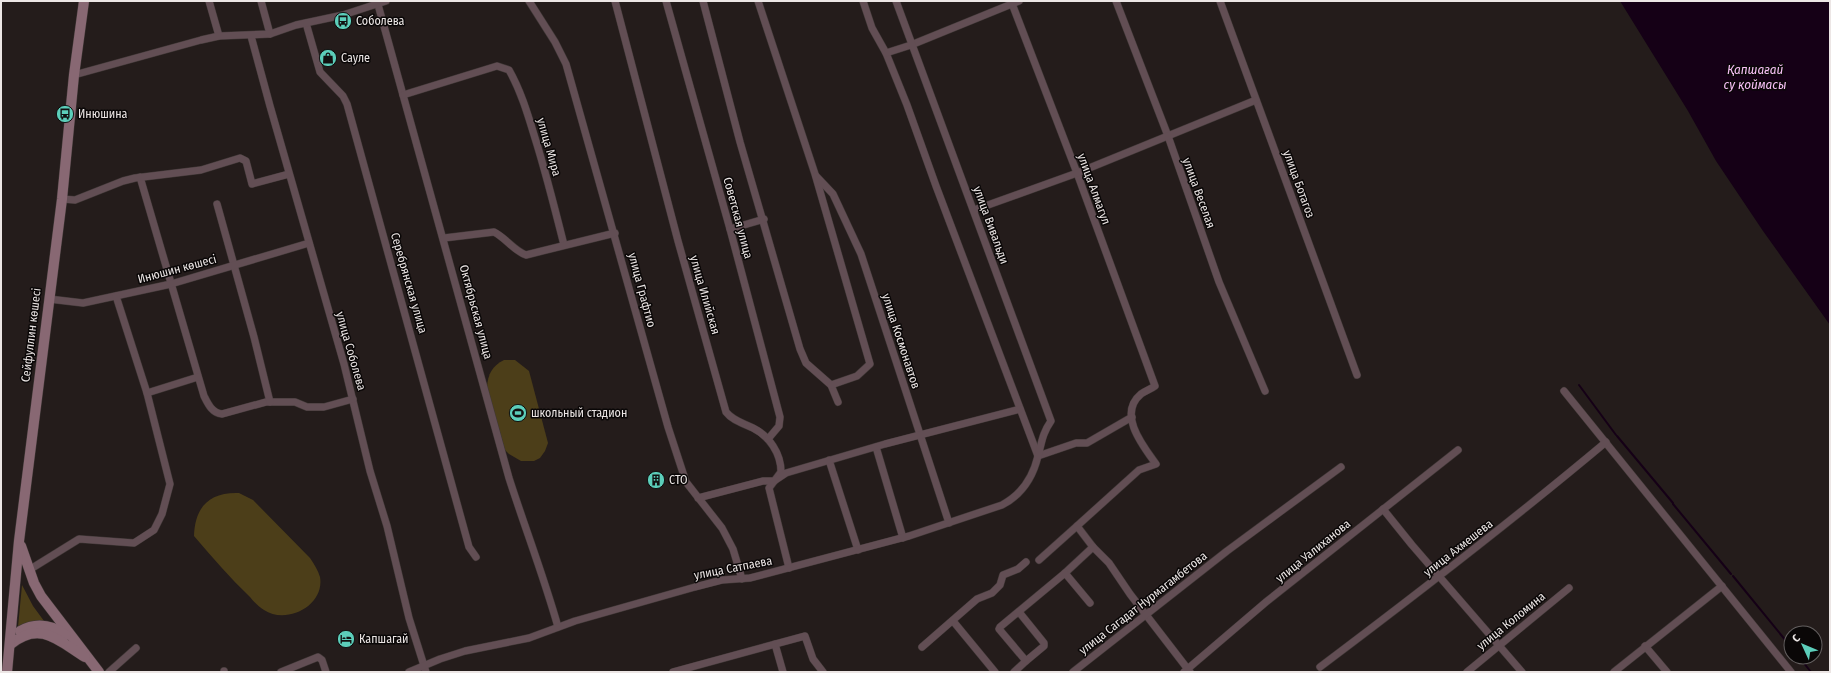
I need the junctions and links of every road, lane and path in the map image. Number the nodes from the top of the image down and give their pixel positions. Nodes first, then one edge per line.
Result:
1 (84, 1) edge
2 (209, 1) edge
3 (261, 1) edge
4 (386, 1) edge
5 (529, 1) edge
6 (615, 1) edge
7 (666, 1) edge
8 (703, 1) edge
9 (758, 1) edge
10 (863, 1) edge
11 (896, 1) edge
12 (1116, 1) edge
13 (1220, 1) edge
14 (377, 2) edge
15 (1014, 2) edge
16 (306, 23) junction
17 (270, 34) junction
18 (219, 36) junction
19 (251, 36) junction
20 (911, 45) junction
21 (886, 53) junction
22 (74, 75) junction
23 (403, 95) junction
24 (1256, 100) junction
25 (1168, 136) junction
26 (1077, 173) junction
27 (289, 174) junction
28 (815, 174) junction
29 (140, 177) junction
30 (62, 199) junction
31 (217, 204) dead end
32 (974, 210) junction
33 (764, 219) junction
34 (730, 229) junction
35 (615, 233) junction
36 (444, 238) junction
37 (309, 243) junction
38 (564, 245) junction
39 (233, 266) junction
40 (172, 284) junction
41 (116, 296) junction
42 (49, 299) junction
43 (1357, 375) dead end
44 (198, 377) junction
45 (831, 385) junction
46 (1265, 391) dead end
47 (1564, 391) dead end
48 (147, 393) junction
49 (353, 399) junction
50 (270, 402) junction
51 (838, 402) dead end
52 (1020, 409) junction
53 (1132, 417) junction
54 (921, 435) junction
55 (768, 439) junction
56 (1606, 442) junction
57 (876, 446) junction
58 (1458, 450) dead end
59 (1038, 456) junction
60 (830, 460) junction
61 (1341, 467) dead end
62 (774, 481) junction
63 (698, 498) junction
64 (1383, 509) junction
65 (949, 523) junction
66 (1077, 526) junction
67 (903, 538) junction
68 (19, 541) junction
69 (1093, 547) junction
70 (858, 550) junction
71 (476, 558) dead end
72 (1039, 560) dead end
73 (1026, 562) dead end
74 (789, 568) junction
75 (29, 570) junction
76 (1065, 574) junction
77 (1440, 577) junction
78 (742, 579) junction
79 (1722, 586) junction
80 (1569, 588) dead end
81 (1090, 603) dead end
82 (1019, 612) junction
83 (1146, 615) junction
84 (953, 621) junction
85 (558, 627) junction
86 (11, 641) junction
87 (76, 642) junction
88 (775, 644) junction
89 (1499, 645) junction
90 (1645, 646) junction
91 (922, 647) dead end
92 (136, 648) dead end
93 (90, 661) junction
94 (1026, 661) junction
95 (1320, 667) dead end
96 (425, 669) edge
97 (1187, 671) edge
98 (7, 672) edge
99 (99, 672) edge
100 (109, 672) edge
101 (281, 672) edge
102 (326, 672) edge
103 (409, 672) edge
104 (673, 672) edge
105 (783, 672) edge
106 (822, 672) edge
107 (996, 672) edge
108 (1014, 672) edge
109 (1073, 672) edge
110 (1467, 672) edge
111 (1522, 672) edge
112 (1614, 672) edge
113 (1667, 672) edge
114 (1791, 672) edge

1 - 22 main road, Сейфуллин көшесі
2 - 18 street
3 - 17 street
4 - 14 street
5 - 35 street, улица Графтио
6 - 55 street, улица Илийская
7 - 34 street, Советская улица
8 - 33 street
9 - 28 street, улица Космонавтов
10 - 21 street
11 - 20 street, улица Вивальди
12 - 25 street, улица Веселая
13 - 24 street, улица Ботагоз
14 - 16 street
14 - 23 street, Октябрьская улица
15 - 20 street
15 - 26 street, улица Алмагул
16 - 17 street
16 - 71 street, Серебрянская улица
17 - 19 street
18 - 19 street
18 - 22 street
19 - 27 street, улица Соболева
20 - 21 street
20 - 32 street, улица Вивальди
21 - 52 street
22 - 30 main road, Сейфуллин көшесі
23 - 36 street, Октябрьская улица
23 - 38 street, улица Мира
24 - 25 street
24 - 43 street, улица Ботагоз
25 - 26 street
25 - 46 street, улица Веселая
26 - 32 street
26 - 53 street, улица Алмагул
27 - 29 street
27 - 37 street, улица Соболева
28 - 45 street, улица Космонавтов
28 - 54 street, улица Космонавтов
29 - 30 street
29 - 40 street
30 - 42 main road, Сейфуллин көшесі
31 - 39 street
32 - 59 street, улица Вивальди
33 - 34 street
33 - 45 street
34 - 55 street, Советская улица
35 - 38 street
35 - 63 street, улица Графтио
36 - 38 street
36 - 85 street, Октябрьская улица
37 - 39 street, Инюшин көшесі
37 - 49 street, улица Соболева
39 - 40 street, Инюшин көшесі
39 - 50 street
40 - 41 street, Инюшин көшесі
40 - 44 street
41 - 42 street, Инюшин көшесі
41 - 48 street
42 - 68 main road, Сейфуллин көшесі
44 - 48 street
44 - 50 street
45 - 51 street
47 - 56 street
48 - 75 street
49 - 50 street
49 - 96 street, улица Соболева
52 - 54 street
52 - 59 street
53 - 59 street
53 - 66 street
54 - 57 street
54 - 65 street, улица Космонавтов
55 - 62 street, улица Илийская
56 - 77 street, улица Ахмешева
56 - 79 street
57 - 60 street
57 - 67 street
58 - 64 street, улица Уалиханова
59 - 65 street, улица Сатпаева
60 - 62 street
60 - 70 street
61 - 83 street, улица Сагадат Нурмагамбетова
62 - 63 street
62 - 74 street, улица Илийская
63 - 78 street, улица Графтио
64 - 77 street
64 - 97 street, улица Уалиханова
65 - 67 street, улица Сатпаева
66 - 69 street
66 - 72 street
67 - 70 street, улица Сатпаева
68 - 75 main road
68 - 86 main road, Сейфуллин көшесі
69 - 76 street
69 - 83 street
70 - 74 street, улица Сатпаева
73 - 84 street
74 - 78 street, улица Сатпаева
75 - 87 main road
76 - 81 street
76 - 82 street
77 - 89 street
77 - 95 street, улица Ахмешева
78 - 85 street, улица Сатпаева
79 - 90 street
79 - 114 street
80 - 89 street, улица Коломина
82 - 94 street
82 - 94 street
83 - 97 street
83 - 109 street, улица Сагадат Нурмагамбетова
84 - 91 street
84 - 107 street
85 - 96 street, улица Сатпаева
86 - 87 main road
86 - 93 main road
86 - 98 main road, Сейфуллин көшесі
87 - 93 main road
88 - 104 street
88 - 105 street
88 - 106 street
89 - 110 street, улица Коломина
89 - 111 street
90 - 112 street
90 - 113 street
92 - 100 street
93 - 99 main road
94 - 108 street
96 - 103 street, улица Сатпаева
101 - 102 street

